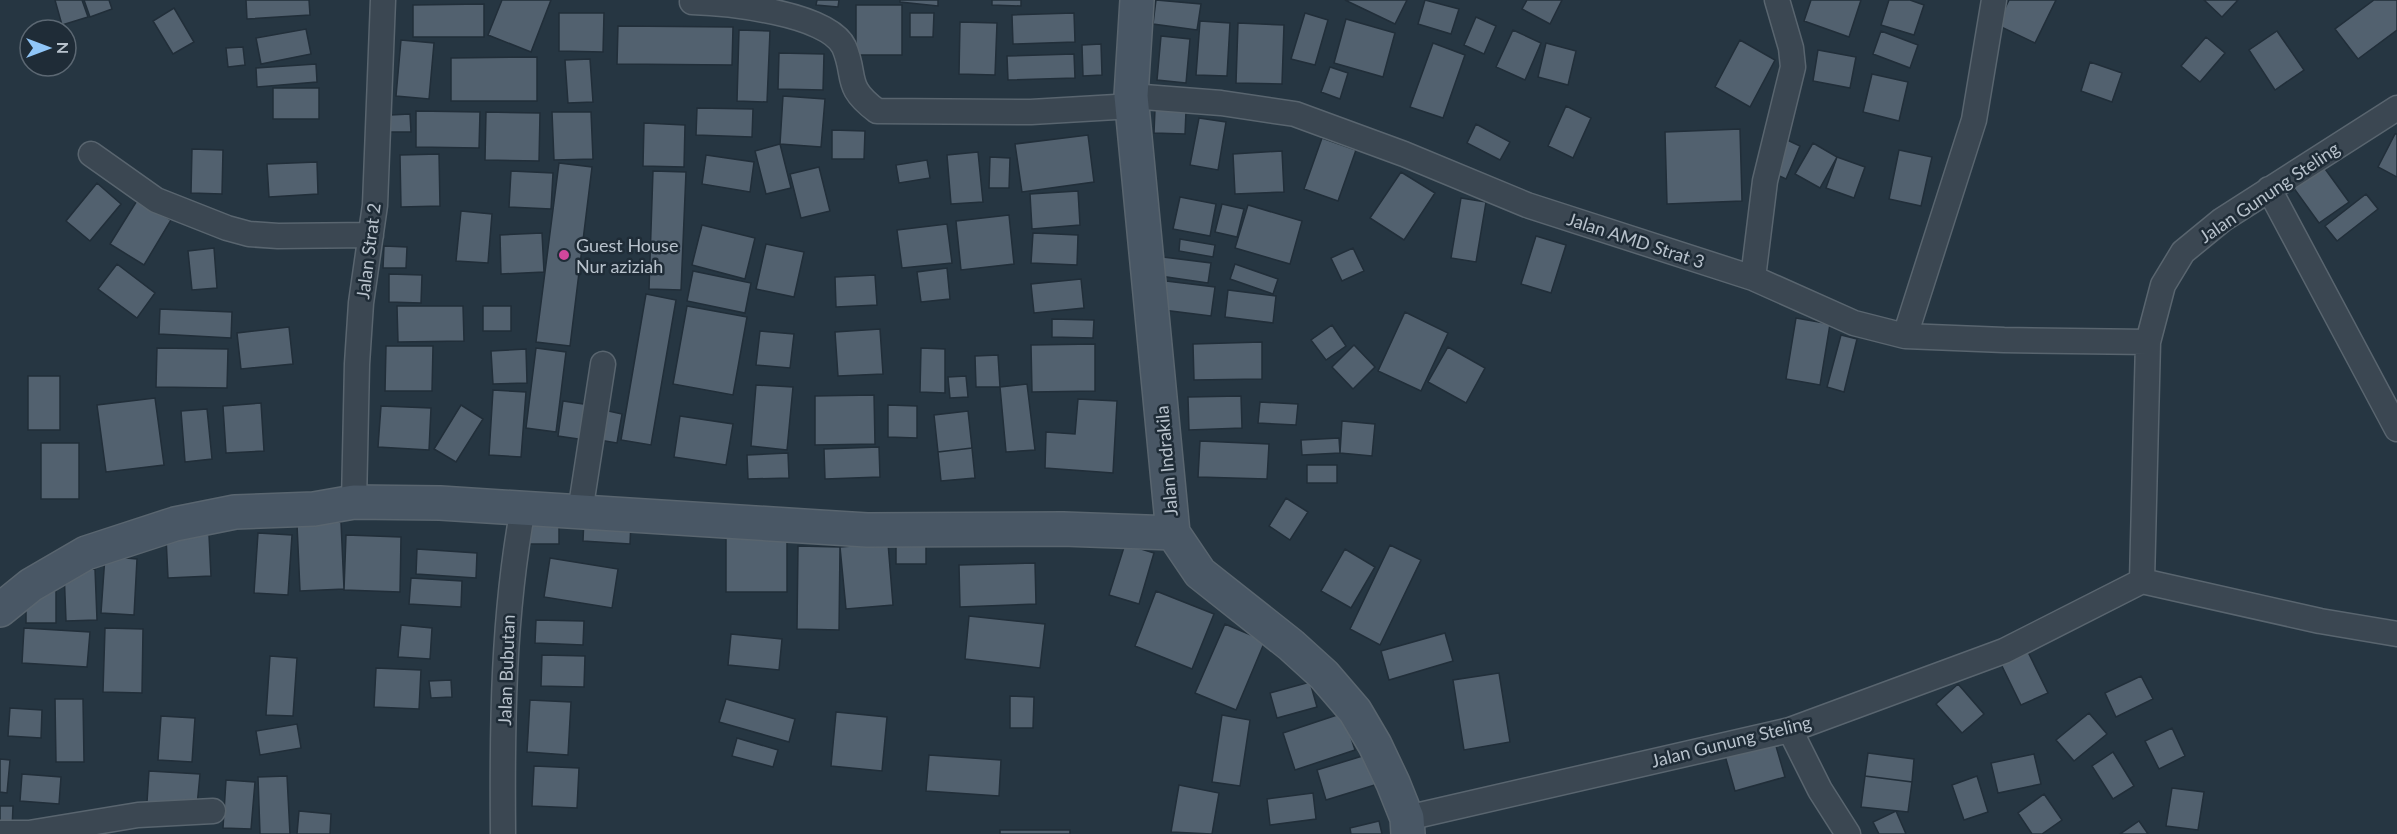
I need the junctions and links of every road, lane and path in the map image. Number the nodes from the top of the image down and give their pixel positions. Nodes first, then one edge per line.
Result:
1 (383, 0) edge
2 (1137, 0) edge
3 (1777, 0) edge
4 (1994, 0) edge
5 (692, 2) dead end
6 (1132, 101) junction
7 (2397, 108) edge
8 (91, 154) dead end
9 (2269, 189) junction
10 (370, 235) junction
11 (1753, 278) junction
12 (1905, 336) junction
13 (2148, 342) junction
14 (603, 364) dead end
15 (2397, 429) edge
16 (354, 502) junction
17 (523, 508) junction
18 (580, 512) junction
19 (1173, 533) junction
20 (2142, 581) junction
21 (0, 610) edge
22 (2397, 634) edge
23 (1790, 730) junction
24 (213, 811) dead end
25 (1407, 826) edge
26 (0, 833) edge
27 (503, 834) edge
28 (1848, 834) edge

1 - 10 street, Jalan Strat 2
2 - 6 street, Jalan Indrakila
3 - 11 street
4 - 12 street
5 - 6 street, Jalan AMD Strat 3
6 - 11 street, Jalan AMD Strat 3
6 - 19 street, Jalan Indrakila
7 - 9 street, Jalan Gunung Steling
8 - 10 street
9 - 13 street, Jalan Gunung Steling
9 - 15 street
10 - 16 street, Jalan Strat 2
11 - 12 street, Jalan AMD Strat 3
12 - 13 street, Jalan AMD Strat 3
13 - 20 street, Jalan Gunung Steling
14 - 18 street
16 - 17 street
16 - 21 street
17 - 18 street
17 - 27 street, Jalan Bubutan
18 - 19 street
19 - 25 street, Jalan Indrakila
20 - 22 street
20 - 23 street, Jalan Gunung Steling
23 - 25 street, Jalan Gunung Steling
23 - 28 street
24 - 26 street

